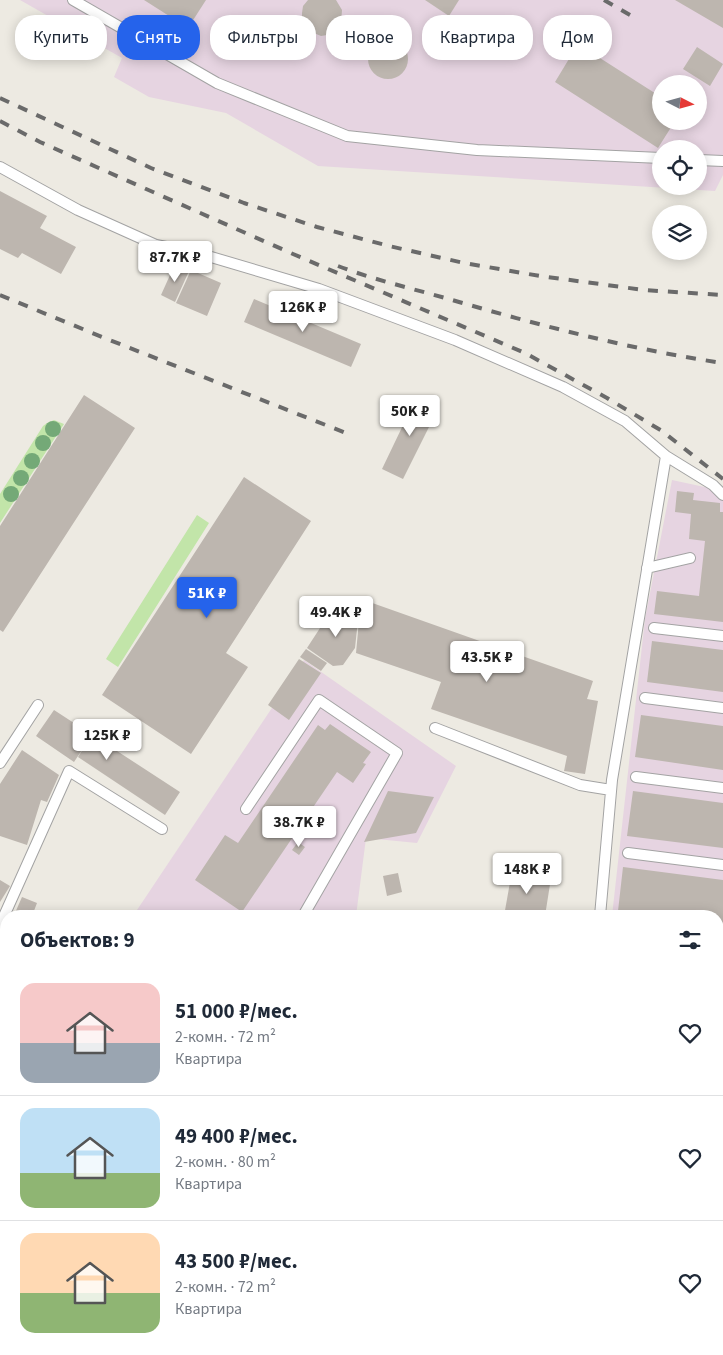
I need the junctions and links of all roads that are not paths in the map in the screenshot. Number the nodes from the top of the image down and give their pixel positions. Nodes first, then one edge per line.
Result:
1 (77, 1) edge
2 (652, 158) edge
3 (707, 160) edge
4 (723, 161) edge
5 (0, 167) edge
6 (666, 456) junction
7 (723, 495) edge
8 (690, 558) dead end
9 (647, 568) junction
10 (654, 628) dead end
11 (723, 636) edge
12 (645, 698) dead end
13 (38, 705) dead end
14 (723, 708) edge
15 (435, 728) dead end
16 (0, 763) edge
17 (636, 777) dead end
18 (723, 788) edge
19 (610, 790) junction
20 (246, 809) dead end
21 (162, 829) dead end
22 (628, 853) dead end
23 (723, 865) edge
24 (7, 910) edge
25 (306, 910) edge
26 (600, 910) edge

1 - 2 lane
3 - 4 lane
5 - 6 lane
6 - 7 lane
6 - 9 lane
8 - 9 lane
9 - 19 lane
10 - 11 lane
12 - 14 lane
13 - 16 lane
15 - 19 lane
17 - 18 lane
19 - 26 lane
20 - 25 lane
21 - 24 lane
22 - 23 lane

